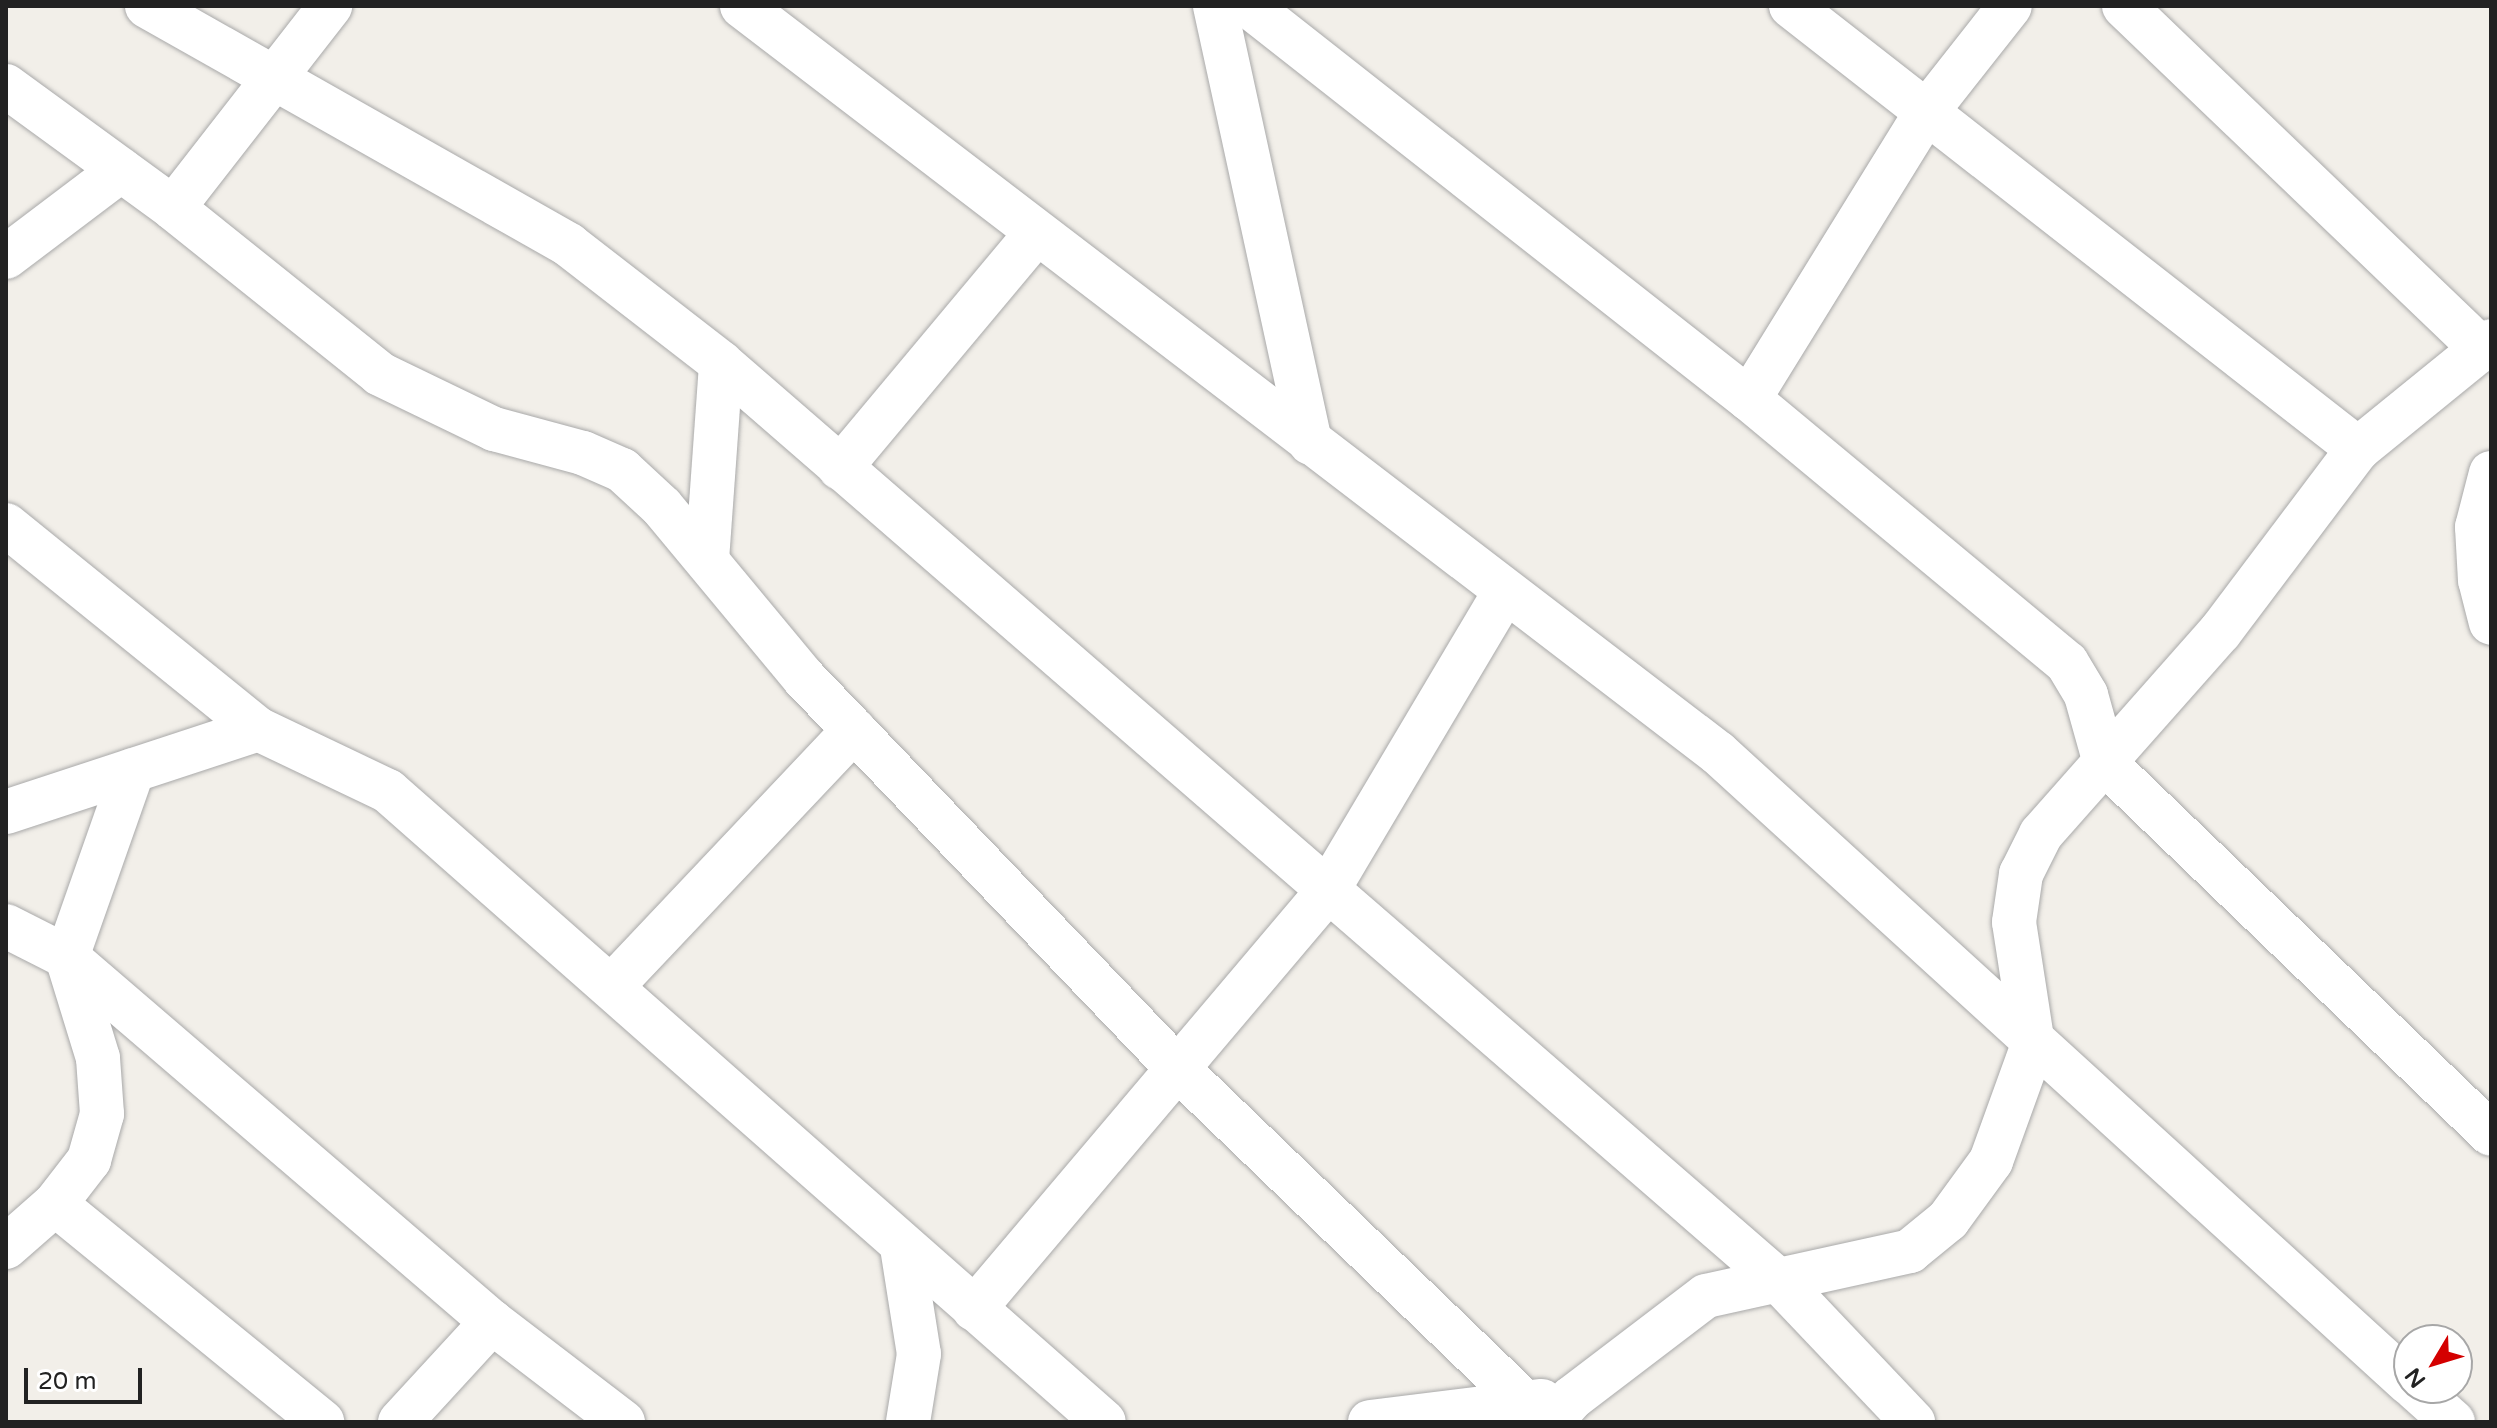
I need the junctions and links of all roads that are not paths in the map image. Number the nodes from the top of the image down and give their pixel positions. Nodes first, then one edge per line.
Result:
1 (147, 6) edge
2 (330, 6) edge
3 (742, 6) edge
4 (1215, 6) edge
5 (1249, 6) edge
6 (1791, 6) edge
7 (2010, 6) edge
8 (2124, 6) edge
9 (272, 81) junction
10 (6, 86) edge
11 (1925, 114) junction
12 (121, 170) junction
13 (173, 208) junction
14 (1036, 234) junction
15 (6, 257) edge
16 (2487, 346) edge
17 (721, 363) junction
18 (1749, 399) junction
19 (1310, 443) junction
20 (2358, 449) junction
21 (840, 468) junction
22 (2491, 473) edge
23 (6, 525) edge
24 (707, 560) junction
25 (1505, 592) junction
26 (2491, 623) edge
27 (258, 729) junction
28 (854, 730) junction
29 (2105, 763) junction
30 (133, 770) junction
31 (6, 812) edge
32 (1326, 893) junction
33 (6, 926) edge
34 (67, 957) junction
35 (613, 985) junction
36 (2033, 1045) junction
37 (1178, 1069) junction
38 (2491, 1134) edge
39 (55, 1204) junction
40 (6, 1247) edge
41 (902, 1247) junction
42 (1779, 1281) junction
43 (974, 1309) junction
44 (492, 1322) junction
45 (2393, 1369) edge
46 (2433, 1404) edge
47 (1549, 1407) edge
48 (322, 1422) edge
49 (400, 1422) edge
50 (623, 1422) edge
51 (908, 1422) edge
52 (1104, 1422) edge
53 (1370, 1422) edge
54 (1913, 1422) edge
55 (2453, 1422) edge

1 - 9 street
2 - 9 street
3 - 14 street
4 - 19 street
5 - 18 street
6 - 11 street
7 - 11 street
8 - 16 street
9 - 13 street
9 - 17 street
10 - 12 street
11 - 18 street
11 - 20 street
12 - 13 street
12 - 15 street
13 - 24 street
14 - 19 street
14 - 21 street
16 - 20 street
17 - 21 street
17 - 24 street
18 - 29 street
19 - 25 street
20 - 29 street
21 - 32 street
22 - 26 street
23 - 27 street
24 - 28 street
25 - 32 street
25 - 36 street
27 - 30 street
27 - 35 street
28 - 35 street
28 - 37 street
29 - 36 street
29 - 38 street
30 - 31 street
30 - 34 street
32 - 37 street
32 - 42 street
33 - 34 street
34 - 39 street
34 - 44 street
35 - 41 street
36 - 42 street
36 - 45 street
37 - 43 street
37 - 47 street
39 - 40 street
39 - 48 street
41 - 43 street
41 - 51 street
42 - 47 street
42 - 54 street
43 - 52 street
44 - 49 street
44 - 50 street
46 - 55 street
47 - 53 street

